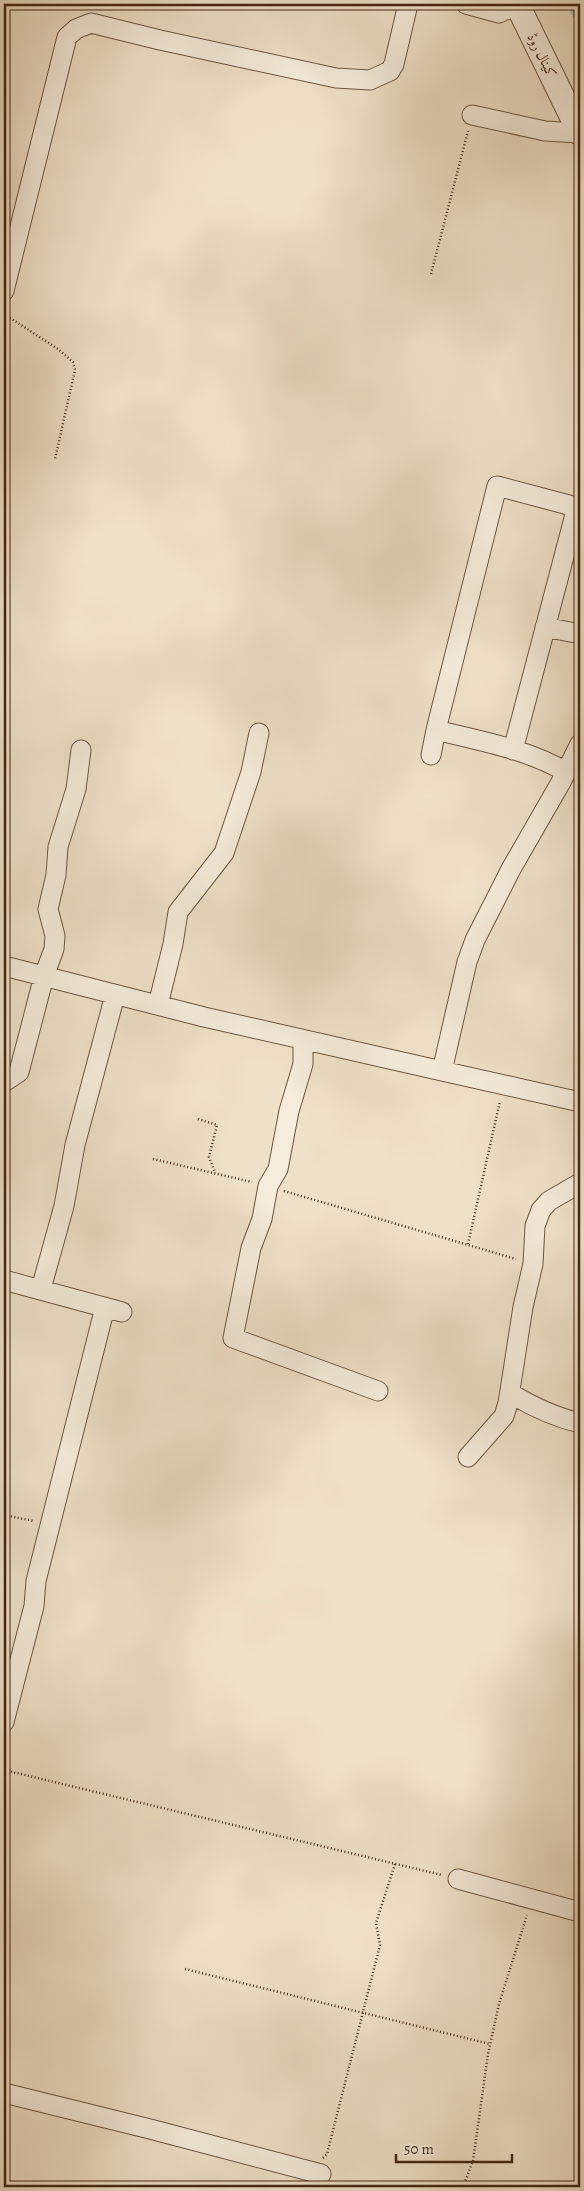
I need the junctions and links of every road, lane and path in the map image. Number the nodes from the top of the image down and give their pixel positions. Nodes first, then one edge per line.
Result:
1 (408, 4) edge
2 (466, 4) edge
3 (517, 4) edge
4 (472, 115) joint
5 (580, 133) edge
6 (431, 274) dead end
7 (4, 291) edge
8 (4, 314) edge
9 (55, 459) dead end
10 (578, 508) edge
11 (545, 627) junction
12 (580, 634) edge
13 (436, 730) junction
14 (259, 733) dead end
15 (580, 744) edge
16 (81, 750) dead end
17 (513, 750) junction
18 (431, 754) dead end
19 (566, 772) junction
20 (4, 966) edge
21 (44, 976) junction
22 (116, 995) junction
23 (158, 1006) junction
24 (303, 1040) junction
25 (442, 1071) junction
26 (4, 1082) edge
27 (504, 1085) junction
28 (580, 1102) edge
29 (198, 1119) dead end
30 (154, 1159) dead end
31 (215, 1172) junction
32 (580, 1183) edge
33 (268, 1186) junction
34 (468, 1245) junction
35 (533, 1264) junction
36 (4, 1280) edge
37 (41, 1289) junction
38 (378, 1391) dead end
39 (510, 1393) junction
40 (580, 1423) edge
41 (468, 1457) dead end
42 (4, 1515) edge
43 (50, 1524) junction
44 (4, 1722) edge
45 (4, 1770) edge
46 (395, 1864) junction
47 (458, 1879) joint
48 (532, 1899) junction
49 (580, 1912) edge
50 (185, 1969) dead end
51 (362, 2012) junction
52 (490, 2044) junction
53 (4, 2093) edge
54 (321, 2174) joint
55 (463, 2187) edge

1 - 7 street
2 - 3 street
3 - 5 street, کینال روڈ
4 - 5 street
4 - 6 path
8 - 9 path
10 - 11 street
10 - 13 street
11 - 12 street
11 - 17 street
13 - 17 street
13 - 18 street
14 - 23 street
15 - 19 street
16 - 21 street
17 - 19 street
19 - 25 street
20 - 21 street
21 - 22 street
21 - 26 street
22 - 23 street
22 - 37 street
23 - 24 street
24 - 25 street
24 - 33 street
25 - 27 street
27 - 28 street
27 - 34 path
29 - 31 path
30 - 31 path
31 - 33 path
32 - 35 street
33 - 34 path
33 - 38 street
34 - 35 path
35 - 39 street
36 - 37 street
37 - 43 street
39 - 40 street
39 - 41 street
42 - 43 path
43 - 44 street
45 - 46 path
46 - 47 path
46 - 51 path
47 - 48 street
48 - 49 street
48 - 52 path
50 - 51 path
51 - 52 path
51 - 54 path
52 - 55 path
53 - 54 street

